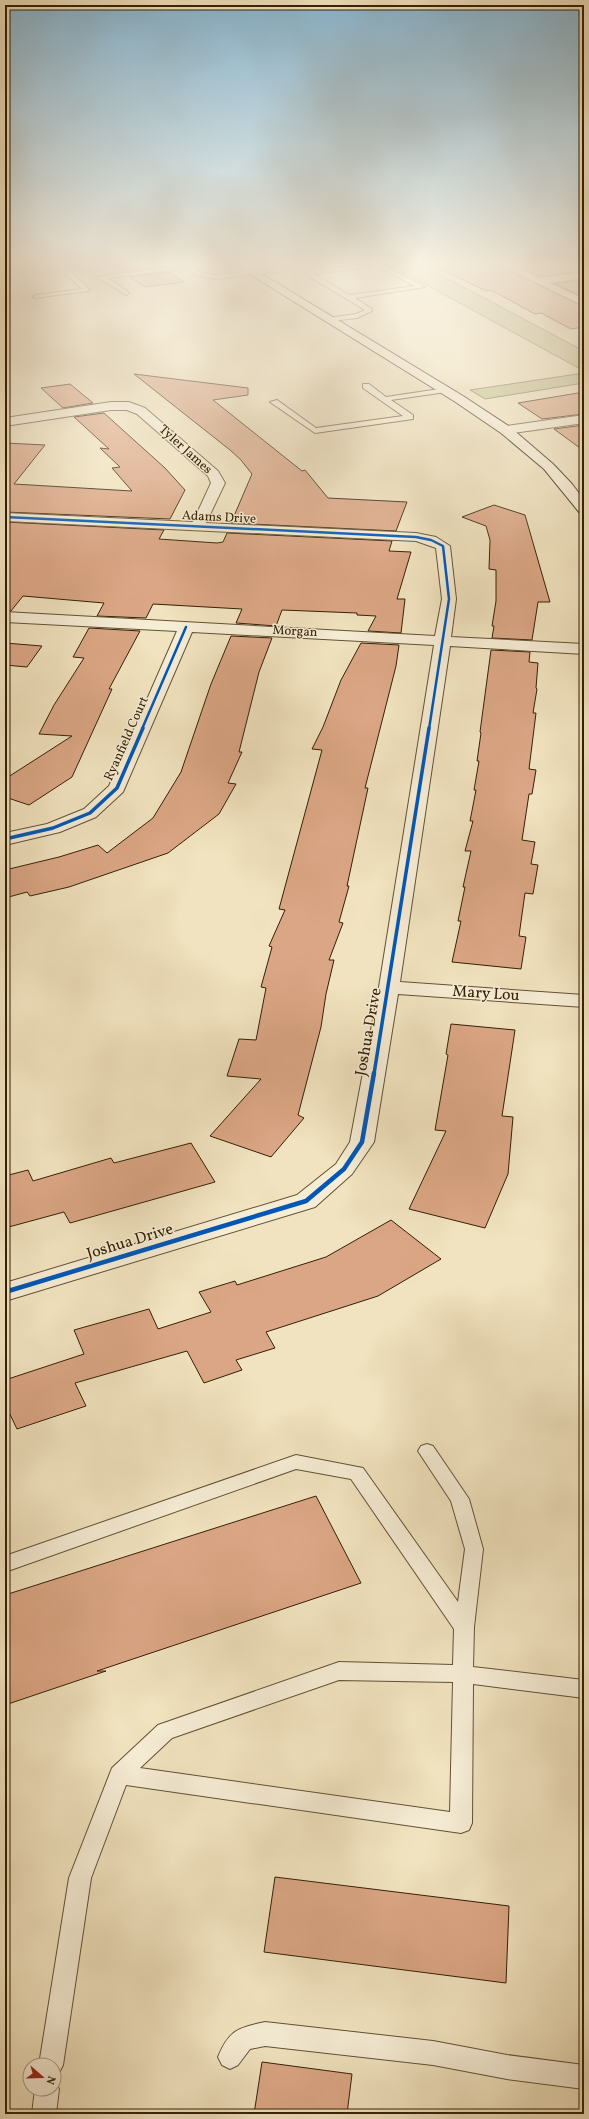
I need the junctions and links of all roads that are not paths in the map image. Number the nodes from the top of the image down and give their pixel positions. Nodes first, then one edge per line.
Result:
1 (403, 364) edge
2 (366, 386) dead end
3 (446, 390) junction
4 (386, 399) junction
5 (274, 402) dead end
6 (584, 419) edge
7 (5, 422) edge
8 (506, 430) junction
9 (584, 509) edge
10 (5, 517) edge
11 (197, 527) junction
12 (431, 540) joint
13 (5, 617) edge
14 (186, 627) junction
15 (444, 640) junction
16 (584, 649) edge
17 (5, 839) edge
18 (388, 987) junction
19 (584, 1001) edge
20 (5, 1292) edge
21 (427, 1451) dead end
22 (5, 1564) edge
23 (464, 1627) junction
24 (463, 1674) junction
25 (584, 1689) edge
26 (119, 1775) junction
27 (52, 2057) edge
28 (230, 2057) dead end
29 (584, 2077) edge
30 (47, 2097) edge
31 (44, 2114) edge

1 - 3 street
2 - 4 lane
3 - 4 lane
3 - 8 street
4 - 5 lane
6 - 8 street
7 - 11 street, Tyler James
8 - 9 street
10 - 11 street, Adams Drive
11 - 12 street, Adams Drive
12 - 15 street, Joshua Drive
13 - 14 street, Morgan
14 - 15 street, Morgan
14 - 17 street, Ryanfield Court
15 - 16 street, Morgan
15 - 18 street, Joshua Drive
18 - 19 street, Mary Lou
18 - 20 street, Joshua Drive
21 - 23 lane
22 - 23 lane
23 - 24 lane
24 - 25 lane
24 - 26 lane
24 - 26 lane
26 - 27 lane
28 - 29 lane
30 - 31 lane

